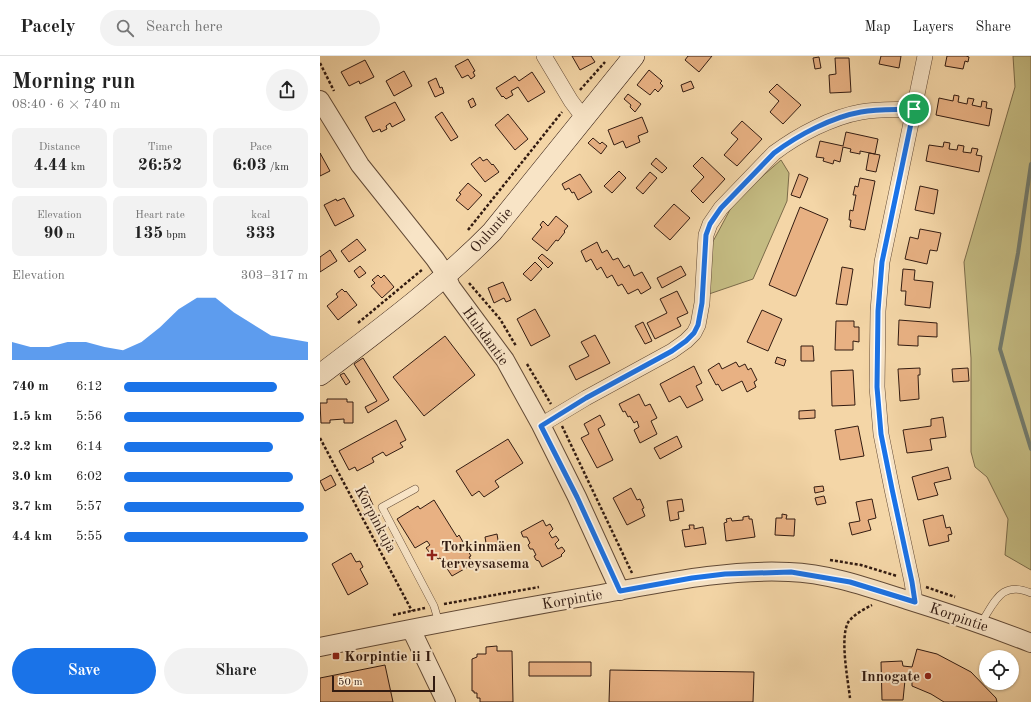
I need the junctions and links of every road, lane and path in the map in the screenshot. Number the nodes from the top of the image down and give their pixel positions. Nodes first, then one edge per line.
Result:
1 (544, 56) edge
2 (634, 56) edge
3 (925, 56) edge
4 (606, 62) dead end
5 (320, 100) edge
6 (570, 101) junction
7 (914, 109) junction
8 (583, 118) junction
9 (466, 232) dead end
10 (441, 267) junction
11 (357, 324) dead end
12 (320, 375) edge
13 (541, 426) junction
14 (320, 438) edge
15 (415, 489) dead end
16 (886, 572) dead end
17 (620, 591) junction
18 (880, 591) junction
19 (1031, 594) edge
20 (915, 602) junction
21 (412, 611) dead end
22 (440, 623) junction
23 (980, 624) junction
24 (411, 629) junction
25 (1031, 643) edge
26 (320, 647) edge
27 (850, 698) dead end
28 (446, 702) edge

1 - 6 street
2 - 8 main road, Ouluntie
3 - 7 street
4 - 6 path
5 - 10 street, Huhdantie
6 - 8 street
6 - 9 path
7 - 13 street
7 - 20 street
8 - 10 main road, Ouluntie
10 - 11 path
10 - 12 main road, Ouluntie
10 - 13 street, Huhdantie
13 - 17 street, Huhdantie
14 - 21 path, Korpinkuja
15 - 22 lane
16 - 18 path
17 - 18 street, Korpintie
17 - 22 street, Korpintie
18 - 20 street, Korpintie
18 - 27 path
19 - 23 lane
20 - 23 street, Korpintie
22 - 24 street, Korpintie
23 - 25 street, Korpintie
24 - 26 street, Korpintie
24 - 28 street

